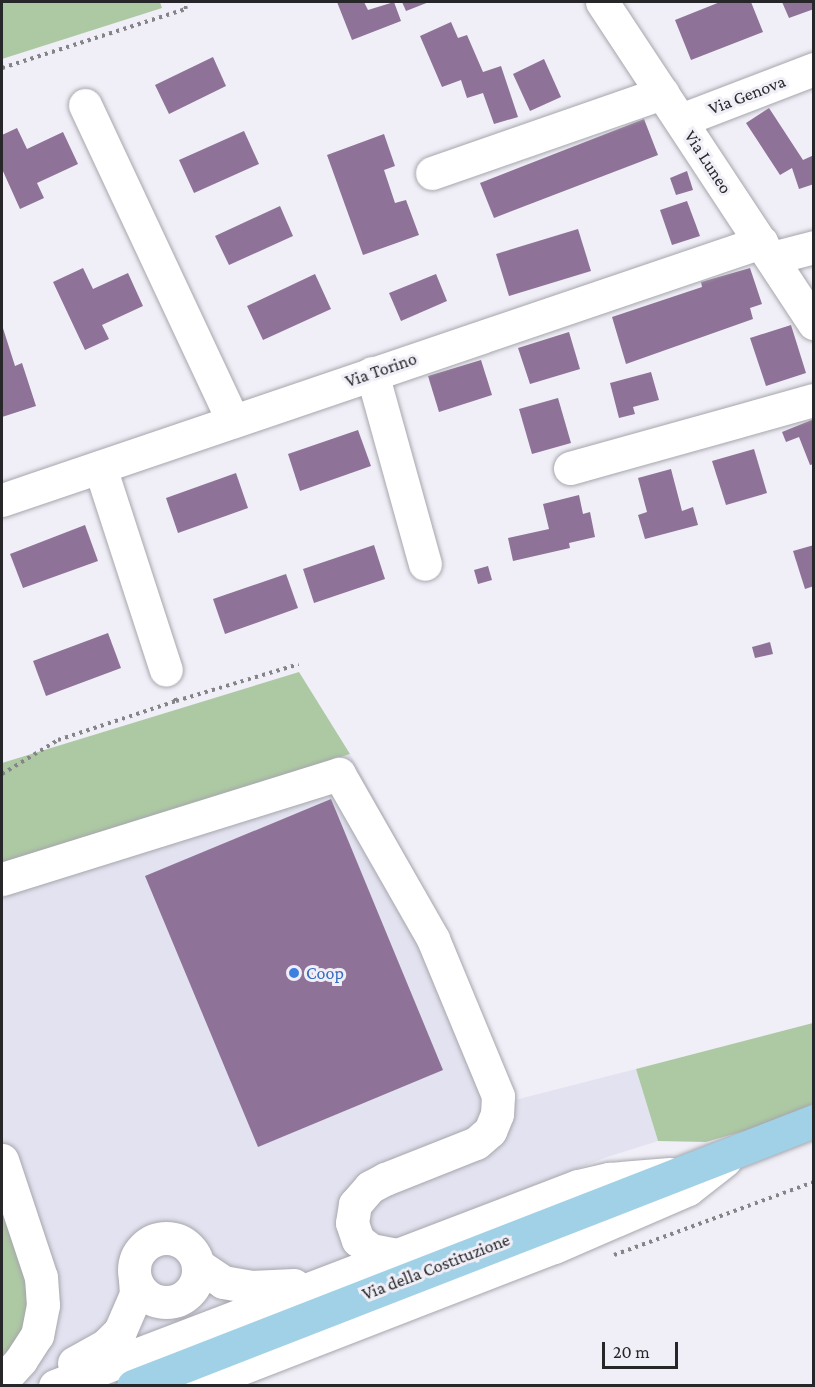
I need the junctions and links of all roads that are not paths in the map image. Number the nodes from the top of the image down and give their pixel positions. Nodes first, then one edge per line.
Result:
1 (602, 2) edge
2 (813, 69) edge
3 (662, 93) junction
4 (85, 105) dead end
5 (681, 120) junction
6 (432, 173) dead end
7 (813, 247) edge
8 (766, 250) junction
9 (813, 323) edge
10 (372, 373) junction
11 (813, 400) edge
12 (233, 421) junction
13 (100, 466) junction
14 (570, 468) dead end
15 (2, 500) edge
16 (425, 564) dead end
17 (171, 686) road end
18 (2, 879) edge
19 (813, 1122) edge
20 (740, 1149) junction
21 (2, 1160) edge
22 (672, 1174) junction
23 (397, 1255) junction
24 (198, 1265) junction
25 (135, 1279) junction
26 (329, 1281) junction
27 (2, 1381) edge
28 (41, 1386) edge
29 (54, 1386) edge
30 (133, 1386) edge
31 (195, 1386) edge

1 - 3 street, Via Luneo
2 - 5 street, Via Genova
3 - 5 street, Via Luneo
3 - 6 street
4 - 12 street
5 - 8 street, Via Luneo
7 - 8 street, Via Torino
8 - 9 street, Via Luneo
8 - 10 street, Via Torino
10 - 12 street, Via Torino
10 - 16 street
11 - 14 street
12 - 13 street, Via Torino
13 - 15 street, Via Torino
13 - 17 street
18 - 23 street
19 - 20 main road, Via della Costituzione
20 - 22 main road, Via della Costituzione
20 - 31 street, Via della Costituzione
21 - 27 street
22 - 23 street
22 - 30 main road, Via della Costituzione
23 - 26 street
24 - 25 street
24 - 25 street
24 - 26 street
25 - 28 street
26 - 29 street

